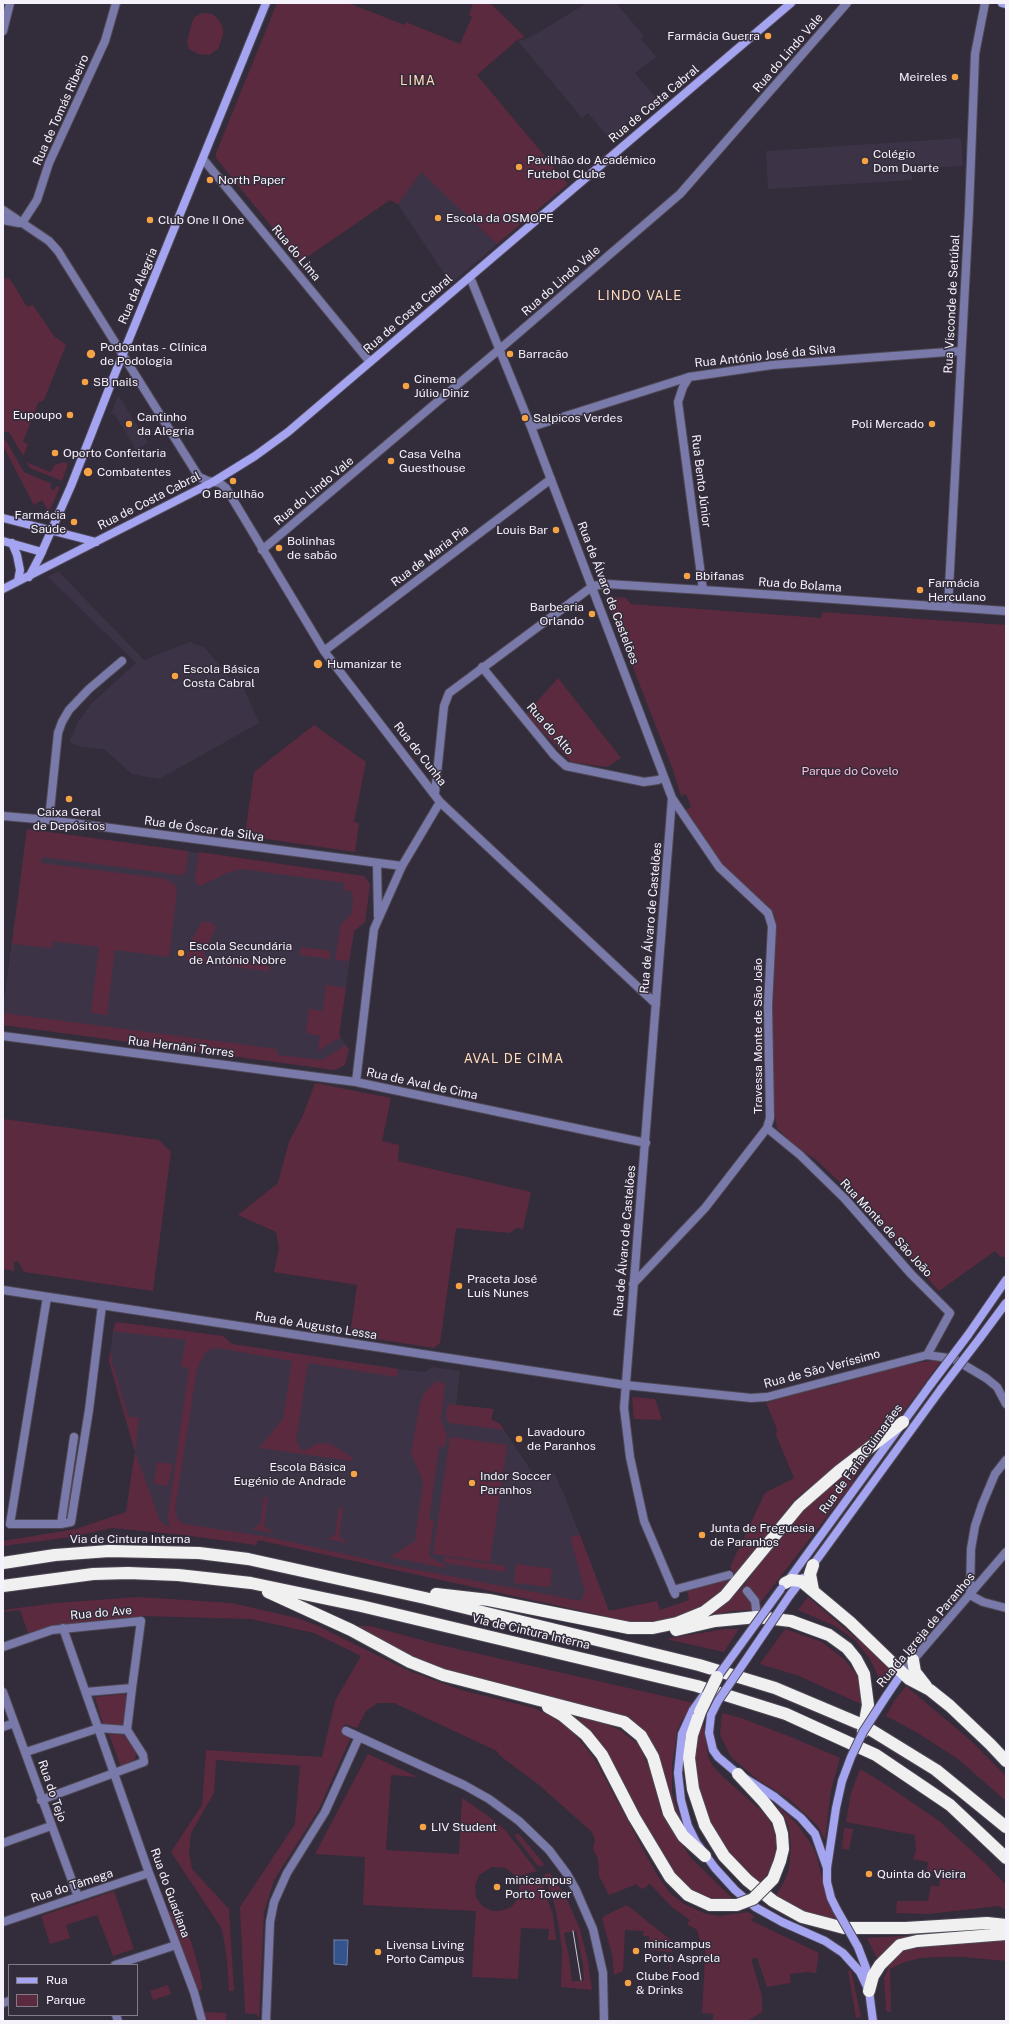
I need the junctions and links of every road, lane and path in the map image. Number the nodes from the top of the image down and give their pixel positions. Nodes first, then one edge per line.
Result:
1 (10, 3) edge
2 (116, 3) edge
3 (266, 3) edge
4 (791, 3) edge
5 (848, 3) edge
6 (985, 3) edge
7 (1002, 3) edge
8 (1006, 4) edge
9 (3, 31) edge
10 (203, 159) junction
11 (3, 210) edge
12 (3, 220) edge
13 (22, 223) junction
14 (470, 277) junction
15 (499, 350) junction
16 (961, 351) junction
17 (123, 354) junction
18 (370, 362) junction
19 (689, 377) junction
20 (531, 427) junction
21 (551, 479) junction
22 (213, 482) junction
23 (3, 518) edge
24 (51, 531) junction
25 (3, 541) edge
26 (96, 542) junction
27 (12, 543) junction
28 (262, 550) junction
29 (42, 552) junction
30 (28, 577) junction
31 (18, 581) junction
32 (593, 586) junction
33 (3, 589) edge
34 (703, 590) junction
35 (948, 607) junction
36 (1006, 611) edge
37 (324, 651) junction
38 (122, 661) dead end
39 (482, 667) junction
40 (664, 777) junction
41 (435, 793) junction
42 (672, 798) junction
43 (440, 802) junction
44 (3, 816) edge
45 (48, 820) junction
46 (377, 864) junction
47 (402, 866) junction
48 (378, 919) junction
49 (656, 1004) junction
50 (3, 1036) edge
51 (356, 1082) junction
52 (767, 1128) junction
53 (646, 1142) junction
54 (1006, 1280) edge
55 (633, 1284) junction
56 (3, 1290) edge
57 (46, 1297) junction
58 (1006, 1303) edge
59 (102, 1305) junction
60 (928, 1355) junction
61 (994, 1384) junction
62 (626, 1385) junction
63 (1006, 1391) edge
64 (1006, 1404) edge
65 (903, 1422) junction
66 (74, 1437) dead end
67 (1006, 1460) edge
68 (61, 1524) junction
69 (1006, 1552) edge
70 (3, 1563) edge
71 (813, 1565) junction
72 (729, 1575) dead end
73 (801, 1581) junction
74 (251, 1583) junction
75 (3, 1586) edge
76 (374, 1586) junction
77 (783, 1586) junction
78 (813, 1590) junction
79 (747, 1591) dead end
80 (970, 1595) junction
81 (425, 1598) junction
82 (1006, 1608) edge
83 (757, 1617) junction
84 (63, 1628) junction
85 (3, 1647) edge
86 (913, 1660) junction
87 (902, 1673) junction
88 (718, 1676) joint
89 (132, 1688) junction
90 (930, 1690) junction
91 (3, 1692) edge
92 (86, 1692) junction
93 (533, 1699) junction
94 (701, 1712) junction
95 (14, 1723) junction
96 (3, 1727) edge
97 (99, 1728) junction
98 (864, 1728) junction
99 (127, 1730) junction
100 (346, 1731) dead end
101 (359, 1737) junction
102 (26, 1752) junction
103 (1006, 1761) edge
104 (114, 1773) junction
105 (738, 1774) junction
106 (41, 1800) junction
107 (51, 1826) junction
108 (1006, 1826) edge
109 (3, 1843) edge
110 (705, 1856) junction
111 (1006, 1858) edge
112 (827, 1868) junction
113 (149, 1873) junction
114 (78, 1897) junction
115 (3, 1922) edge
116 (1006, 1925) edge
117 (1006, 1934) edge
118 (176, 1945) junction
119 (118, 1964) edge
120 (869, 1991) junction
121 (202, 2021) edge
122 (266, 2021) edge
123 (604, 2021) edge
124 (873, 2021) edge

1 - 9 street
2 - 13 street, Rua de Tomás Ribeiro
3 - 10 main road, Rua da Alegria
4 - 14 main road, Rua de Costa Cabral
5 - 15 street, Rua do Lindo Vale
6 - 16 street, Rua Visconde de Setúbal
7 - 8 main road
10 - 17 main road, Rua da Alegria
10 - 18 street, Rua do Lima
11 - 13 street, Rua do Cunha
12 - 13 street
13 - 17 street, Rua do Cunha
14 - 15 street, Rua de Álvaro de Castelões
14 - 18 main road, Rua de Costa Cabral
15 - 20 street, Rua de Álvaro de Castelões
15 - 28 street, Rua do Lindo Vale
16 - 19 street, Rua António José da Silva
16 - 35 street, Rua Visconde de Setúbal
17 - 22 street, Rua do Cunha
17 - 24 main road, Rua da Alegria
18 - 22 main road, Rua de Costa Cabral
19 - 20 street, Rua António José da Silva
19 - 34 street, Rua Bento Júnior
20 - 21 street, Rua de Álvaro de Castelões
21 - 32 street, Rua de Álvaro de Castelões
21 - 37 street, Rua de Maria Pia
22 - 26 main road, Rua de Costa Cabral
22 - 28 street, Rua do Cunha
23 - 24 main road
24 - 26 main road
24 - 29 main road, Rua da Alegria
25 - 27 main road
26 - 30 main road, Rua de Costa Cabral
27 - 29 main road
27 - 31 main road
28 - 37 street, Rua do Cunha
29 - 30 main road, Rua da Alegria
30 - 31 main road, Rua de Costa Cabral
31 - 33 main road, Rua de Costa Cabral
32 - 34 street, Rua do Bolama
32 - 39 street
32 - 40 street, Rua de Álvaro de Castelões
34 - 35 street, Rua do Bolama
35 - 36 street, Rua do Bolama
37 - 41 street, Rua do Cunha
38 - 45 street
39 - 40 street, Rua do Alto
39 - 41 street
40 - 42 street, Rua de Álvaro de Castelões
41 - 43 street, Rua do Cunha
42 - 49 street, Rua de Álvaro de Castelões
42 - 52 street, Travessa Monte de São João
43 - 47 street, Rua de Aval de Cima
43 - 49 street, Rua do Cunha
44 - 45 street, Rua de Óscar da Silva
45 - 46 street, Rua de Óscar da Silva
46 - 47 street, Rua de Óscar da Silva
46 - 48 street, Rua de Aval de Cima
47 - 48 street, Rua de Aval de Cima
48 - 51 street, Rua de Aval de Cima
49 - 53 street, Rua de Álvaro de Castelões
50 - 51 street, Rua Hernâni Torres
51 - 53 street, Rua de Aval de Cima
52 - 55 street, Travessa Monte de São João
52 - 60 street, Rua Monte de São João
53 - 55 street, Rua de Álvaro de Castelões
54 - 65 main road, Rua de Faria Guimarães, bridge
55 - 62 street, Rua de Álvaro de Castelões
56 - 57 street, Rua de Augusto Lessa
57 - 59 street, Rua de Augusto Lessa
57 - 68 street
58 - 71 main road, Rua de Faria Guimarães, bridge
59 - 62 street, Rua de Augusto Lessa
59 - 68 street
60 - 61 street, Rua de São Veríssimo
60 - 62 street, Rua de São Veríssimo
61 - 63 street
61 - 64 street, Rua de São Veríssimo
62 - 72 street, Rua de Álvaro de Castelões
65 - 76 highway
65 - 77 main road, Rua de Faria Guimarães
66 - 68 street
67 - 80 street
69 - 80 street, Rua da Igreja de Paranhos
70 - 76 highway, Via de Cintura Interna
71 - 73 main road, Rua de Faria Guimarães
71 - 78 highway
73 - 77 highway
73 - 78 highway
73 - 94 main road, Rua de Faria Guimarães, bridge
74 - 75 highway, Via de Cintura Interna
74 - 93 highway
74 - 111 highway, Via de Cintura Interna
76 - 81 highway, Via de Cintura Interna
77 - 88 main road, Rua de Faria Guimarães, bridge
78 - 87 highway
79 - 83 street
80 - 82 street
80 - 86 street, Rua da Igreja de Paranhos
81 - 83 highway
81 - 98 highway, Via de Cintura Interna
83 - 98 highway
84 - 85 street, Rua do Ave
84 - 89 street, Rua do Ave
84 - 92 street, Rua do Guadiana
86 - 87 street, Rua da Igreja de Paranhos
86 - 90 highway
87 - 90 highway
87 - 98 main road, Rua da Igreja de Paranhos, bridge
88 - 94 highway, bridge
89 - 92 street
89 - 99 street
90 - 103 highway
91 - 95 street, Rua do Tejo
92 - 97 street, Rua do Guadiana
93 - 105 highway, bridge
93 - 110 highway
94 - 105 main road
94 - 110 main road, Rua de Faria Guimarães
94 - 116 highway
95 - 96 street
95 - 102 street, Rua do Tejo
97 - 99 street
97 - 102 street
97 - 104 street, Rua do Guadiana
98 - 108 highway, Via de Cintura Interna
98 - 112 main road, Rua da Igreja de Paranhos, bridge
99 - 104 street
100 - 101 street
101 - 122 street
101 - 123 street
102 - 106 street, Rua do Tejo
104 - 106 street
104 - 113 street, Rua do Guadiana
105 - 112 main road
106 - 107 street, Rua do Tejo
107 - 109 street
107 - 114 street, Rua do Tejo
110 - 120 main road, Rua de Faria Guimarães
112 - 120 main road, Rua da Igreja de Paranhos, bridge
113 - 114 street, Rua do Tâmega
113 - 118 street, Rua do Guadiana
114 - 115 street, Rua do Tâmega
117 - 120 highway
118 - 119 street
118 - 121 street, Rua do Guadiana
120 - 124 main road, Rua da Igreja de Paranhos

